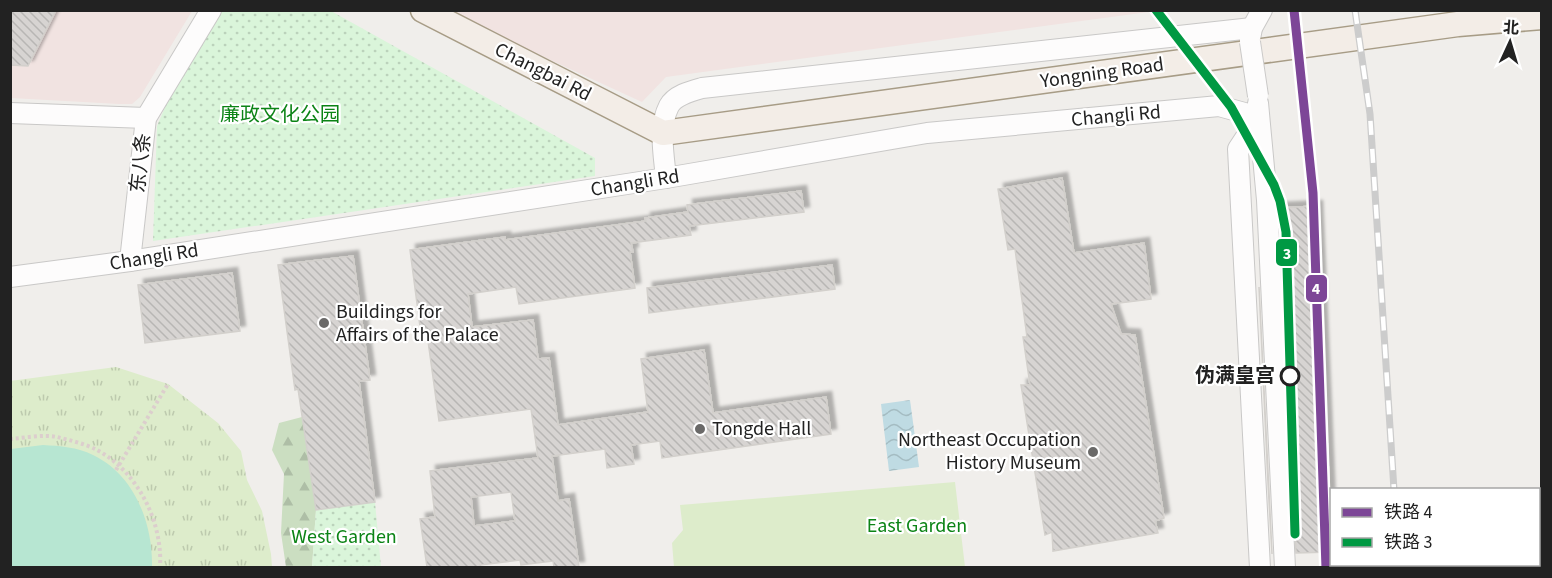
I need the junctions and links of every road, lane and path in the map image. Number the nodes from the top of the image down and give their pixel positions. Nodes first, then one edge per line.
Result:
1 (211, 10) edge
2 (423, 10) edge
3 (1262, 10) edge
4 (1456, 17) edge
5 (1542, 17) edge
6 (1251, 35) junction
7 (10, 113) edge
8 (1259, 117) junction
9 (146, 118) junction
10 (663, 133) junction
11 (666, 178) junction
12 (130, 261) junction
13 (10, 277) edge
14 (168, 384) dead end
15 (10, 439) edge
16 (119, 465) junction
17 (116, 470) dead end
18 (160, 567) edge
19 (1260, 567) edge
20 (1285, 567) edge

1 - 9 street, 东八条
2 - 10 main road, Changbai Rd
3 - 6 street
4 - 5 main road, Yongning Road
4 - 10 main road, Yongning Road
6 - 8 street, bridge
6 - 10 street
7 - 9 street
8 - 11 street, Changli Rd
8 - 19 street
8 - 20 street
9 - 12 street, 东八条
10 - 11 street
11 - 12 street, Changli Rd
12 - 13 street, Changli Rd
14 - 16 path
15 - 16 path
16 - 17 path
16 - 18 path

